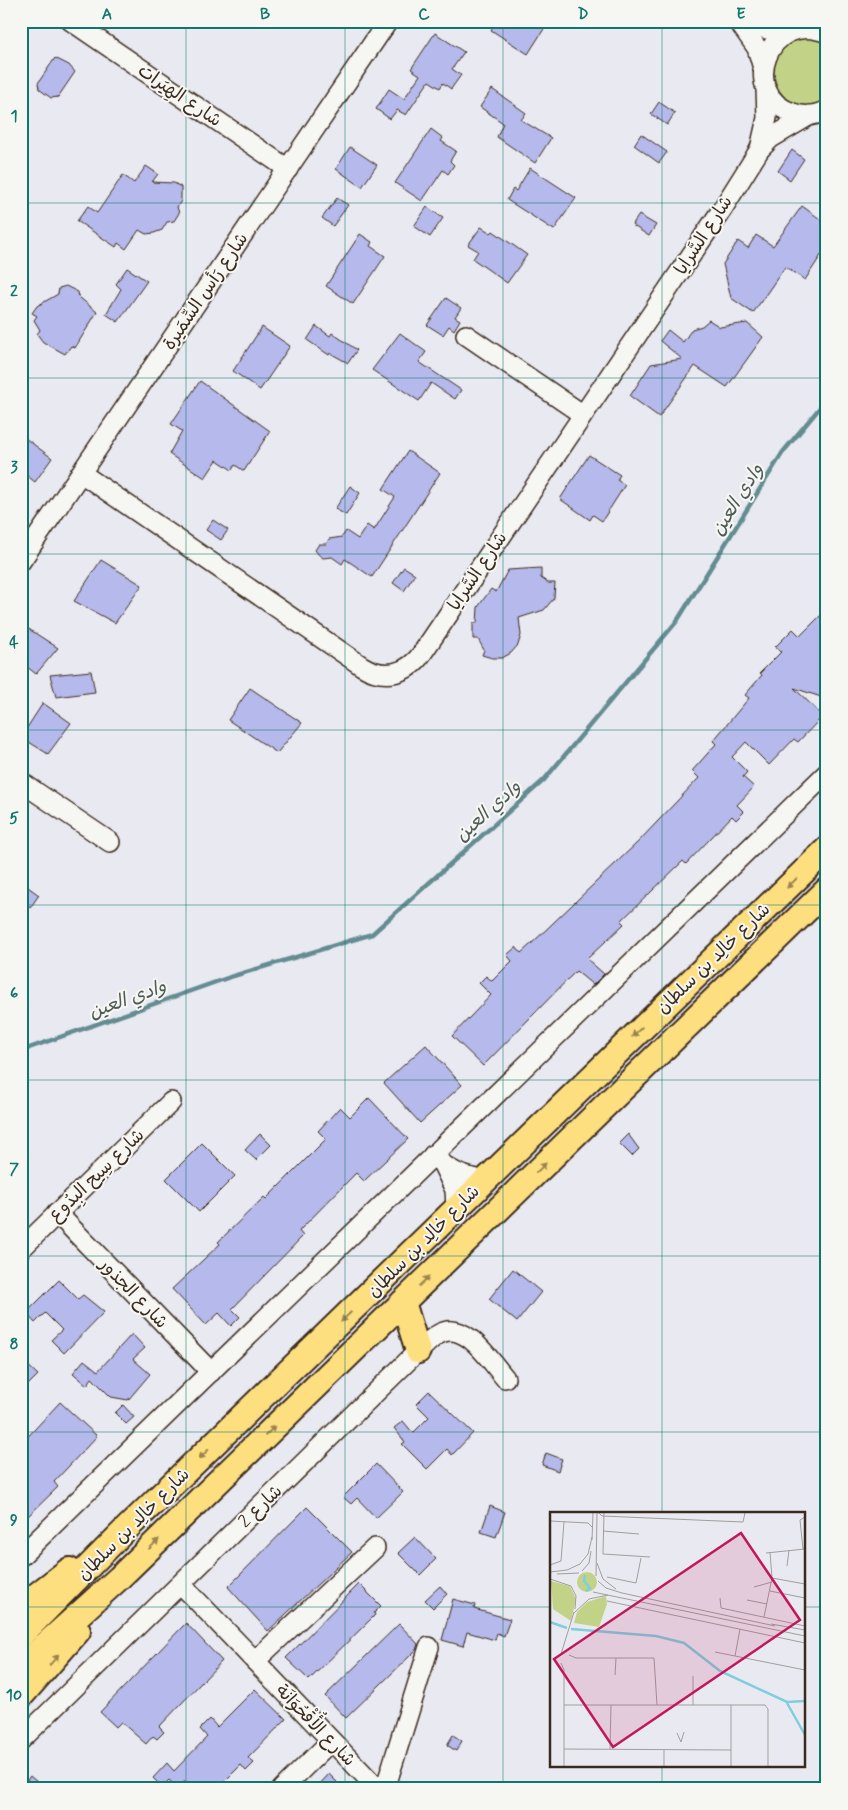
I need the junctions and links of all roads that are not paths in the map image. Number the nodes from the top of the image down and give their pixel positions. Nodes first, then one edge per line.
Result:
1 (71, 21) edge
2 (388, 21) edge
3 (738, 21) edge
4 (743, 21) edge
5 (814, 28) edge
6 (763, 68) junction
7 (766, 88) junction
8 (820, 114) edge
9 (760, 149) junction
10 (288, 169) junction
11 (466, 335) dead end
12 (582, 414) junction
13 (81, 473) junction
14 (21, 561) edge
15 (827, 773) edge
16 (21, 782) edge
17 (110, 842) dead end
18 (827, 849) edge
19 (827, 890) edge
20 (171, 1102) dead end
21 (438, 1160) junction
22 (485, 1180) junction
23 (456, 1208) junction
24 (57, 1213) junction
25 (21, 1249) edge
26 (403, 1302) junction
27 (418, 1351) junction
28 (211, 1372) junction
29 (505, 1378) dead end
30 (122, 1533) junction
31 (375, 1548) dead end
32 (21, 1556) edge
33 (119, 1578) junction
34 (180, 1584) junction
35 (21, 1607) edge
36 (21, 1634) edge
37 (429, 1647) dead end
38 (255, 1661) junction
39 (21, 1668) edge
40 (21, 1696) edge
41 (21, 1740) edge
42 (331, 1741) junction
43 (282, 1789) edge
44 (378, 1789) edge
45 (385, 1789) edge

1 - 10 street, شارع الهِيَرات
2 - 10 street, شارع رَأس السِّمَيرة
3 - 6 street, شارع السَّرايا
4 - 5 street
5 - 6 street
6 - 7 street, شارع السَّرايا
7 - 8 street
7 - 9 street, شارع السَّرايا
8 - 9 street, شارع السَّرايا
9 - 12 street, شارع السَّرايا
10 - 13 street, شارع رَأس السِّمَيرة
11 - 12 street
12 - 13 street, شارع السَّرايا
13 - 14 street, شارع رَأس السِّمَيرة
15 - 21 street
16 - 17 street
18 -> 22 main road, شارع خالِد بن سلطان
26 -> 19 main road, شارع خالِد بن سلطان
20 - 24 street, شارع سِيح البِدُوع
21 - 22 street
21 - 23 street
21 - 28 street
22 - 23 main road, شارع خالِد بن سلطان
23 -> 30 main road, شارع خالِد بن سلطان
24 - 25 street, شارع سِيح البِدُوع
24 - 28 street, شارع الجذور
26 - 27 main road
33 -> 26 main road, شارع خالِد بن سلطان
27 - 29 street, شارع 2
27 - 34 street, شارع 2
28 - 32 street
30 - 35 main road
30 - 36 main road, شارع خالِد بن سلطان
31 - 38 street
33 - 39 main road, شارع خالِد بن سلطان
40 -> 33 main road
34 - 38 street, شارع الأُقْحُوَانَة
34 - 41 street, شارع 2
37 - 45 street
38 - 42 street, شارع الأُقْحُوَانَة
42 - 43 street
42 - 44 street, شارع الأُقْحُوَانَة

